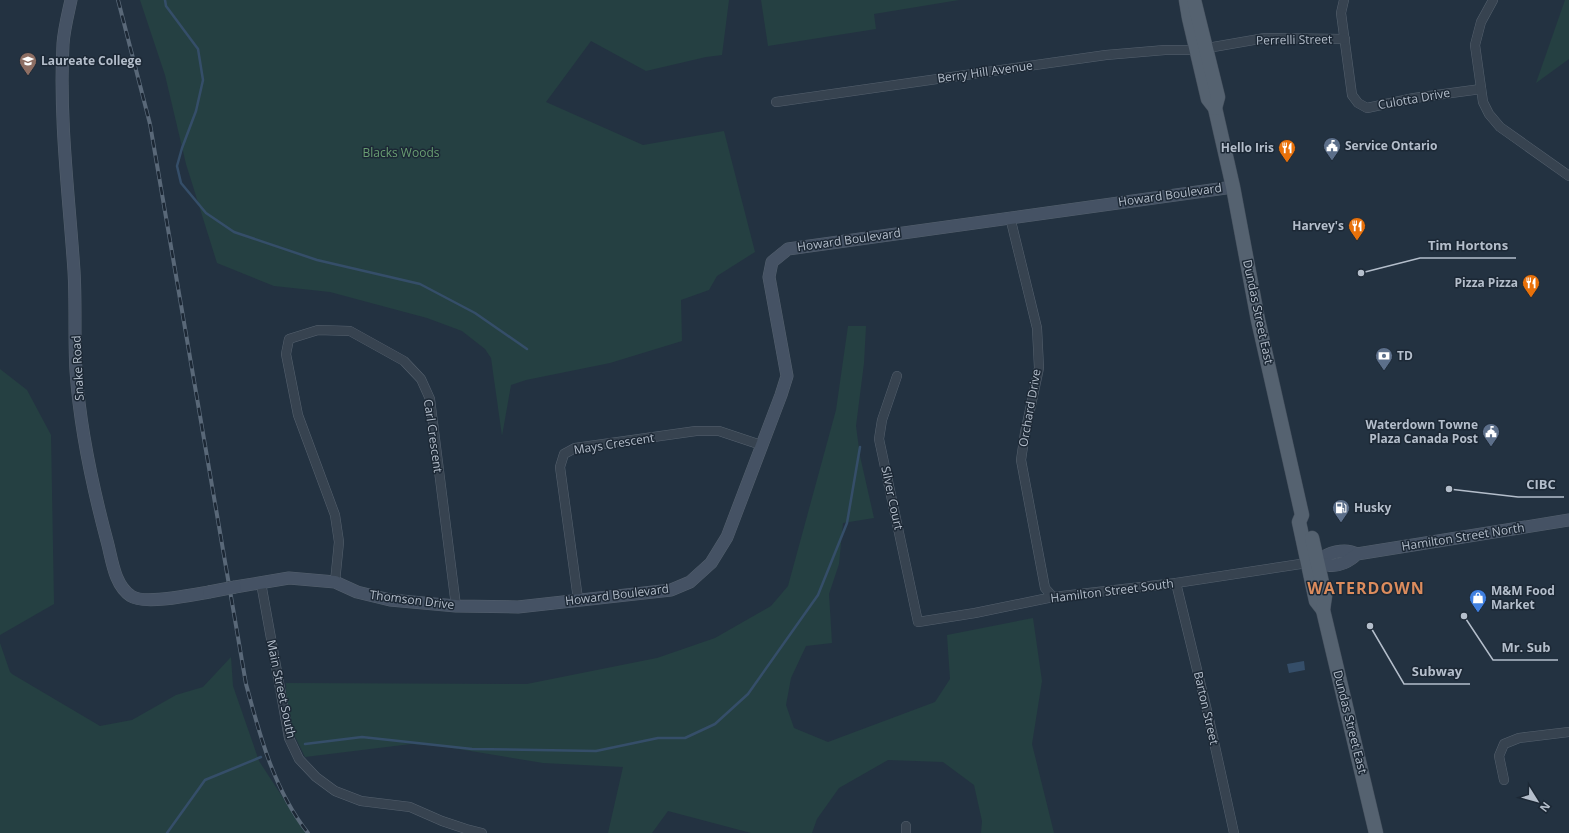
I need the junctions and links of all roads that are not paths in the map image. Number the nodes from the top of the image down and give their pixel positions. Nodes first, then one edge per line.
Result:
1 (71, 0) edge
2 (1186, 0) edge
3 (1194, 0) edge
4 (1344, 0) edge
5 (1493, 0) edge
6 (1345, 39) junction
7 (1201, 49) junction
8 (1481, 89) junction
9 (776, 102) dead end
10 (1569, 176) edge
11 (1233, 187) junction
12 (1010, 217) junction
13 (897, 376) dead end
14 (761, 445) junction
15 (1569, 520) edge
16 (1312, 562) junction
17 (335, 582) junction
18 (261, 583) junction
19 (1176, 583) junction
20 (1053, 597) junction
21 (578, 599) junction
22 (456, 606) junction
23 (518, 607) joint
24 (918, 622) joint
25 (1569, 732) edge
26 (1504, 780) dead end
27 (482, 833) edge
28 (1234, 833) edge
29 (1376, 833) edge

1 - 18 street, Snake Road, bridge
2 - 7 main road, Dundas Street East
3 - 7 main road, Dundas Street East
4 - 6 street, Culotta Drive
5 - 8 street
6 - 7 street, Perrelli Street
6 - 8 street, Culotta Drive
7 - 9 street, Berry Hill Avenue
7 - 11 main road, Dundas Street East
8 - 10 street
11 - 12 street, Howard Boulevard
11 - 16 main road, Dundas Street East
12 - 14 street, Howard Boulevard
12 - 20 street, Orchard Drive
13 - 24 street, Silver Court
14 - 21 street, Howard Boulevard
14 - 21 street, Mays Crescent
15 - 16 street, Hamilton Street North
16 - 19 street, Hamilton Street South
16 - 29 main road, Dundas Street East
17 - 18 street, Thomson Drive
17 - 22 street, Thomson Drive
17 - 22 street, Carl Crescent
18 - 27 street, Main Street South
19 - 20 street, Hamilton Street South
19 - 28 street, Barton Street
20 - 24 street, Hamilton Street South
21 - 23 street, Howard Boulevard
22 - 23 street, Thomson Drive
25 - 26 street

